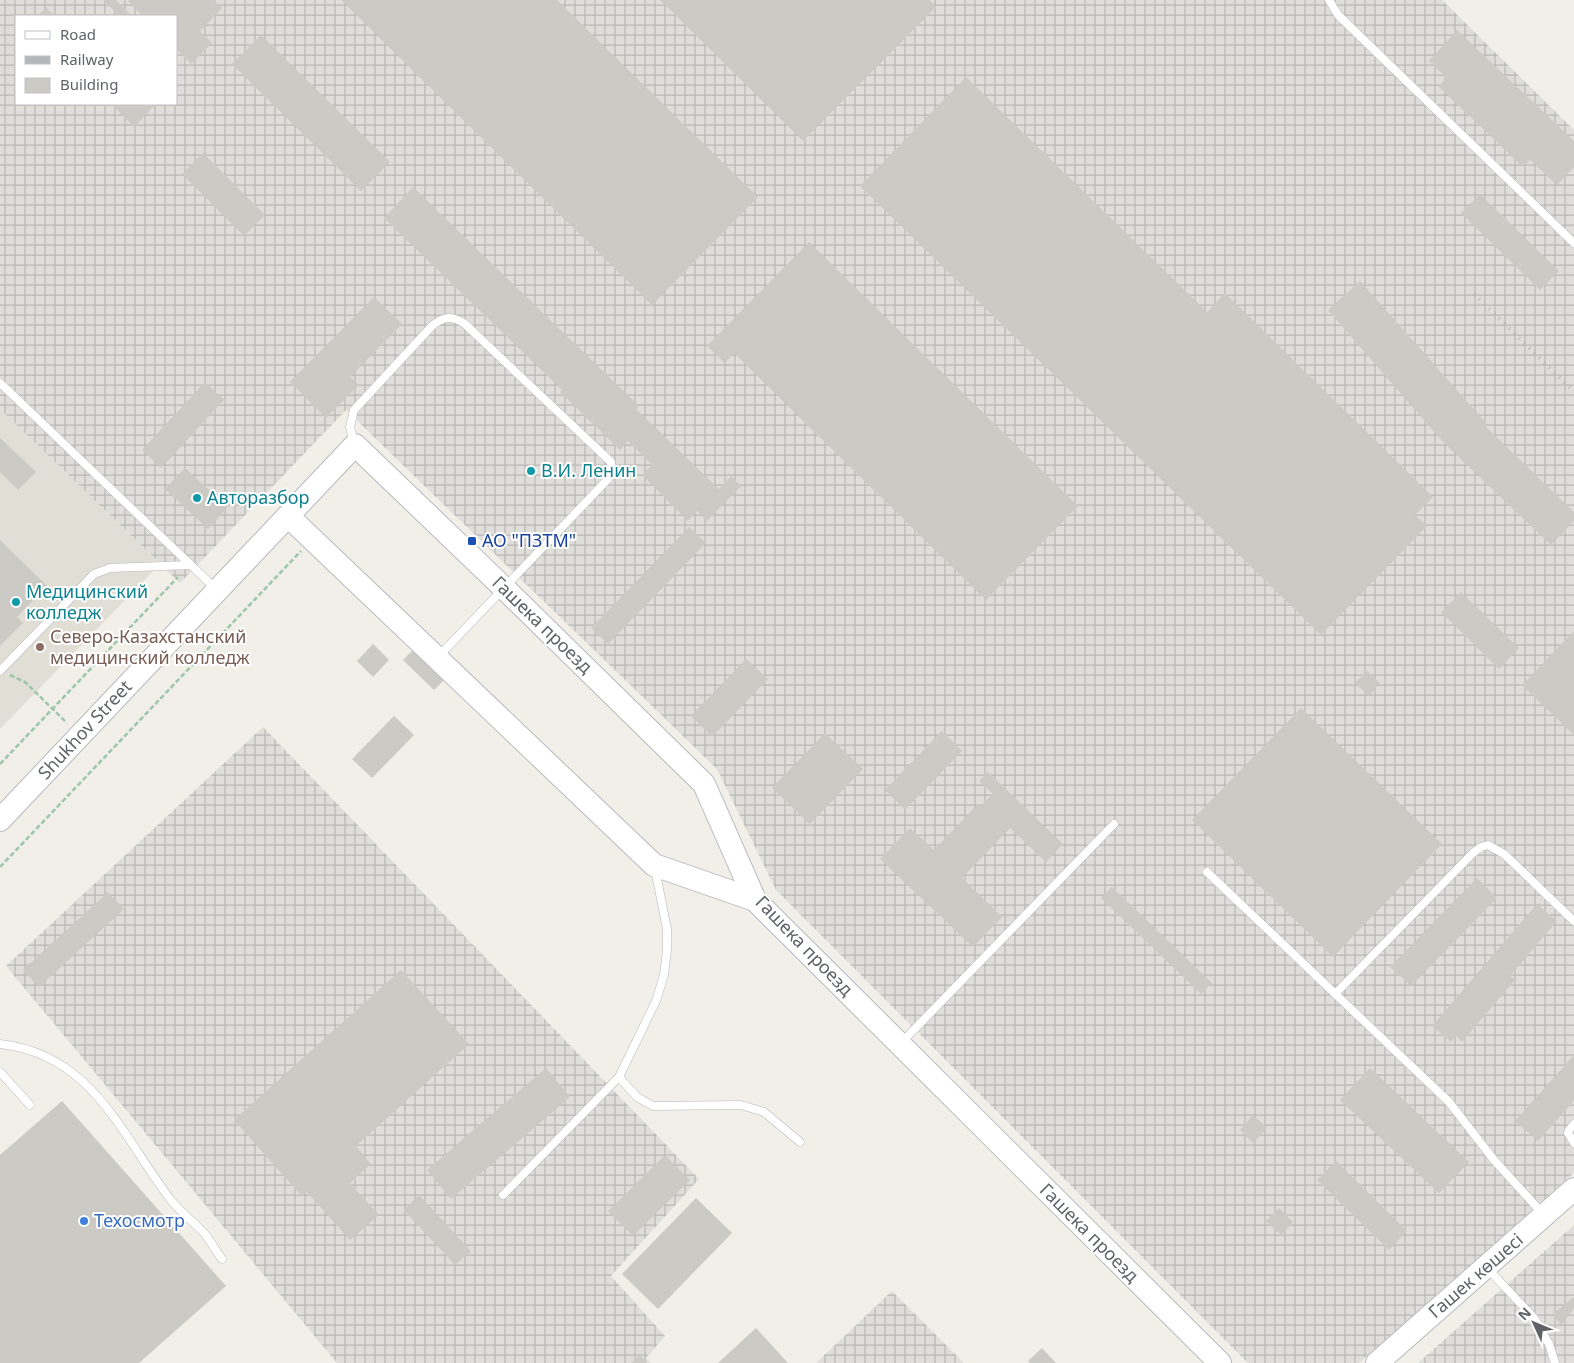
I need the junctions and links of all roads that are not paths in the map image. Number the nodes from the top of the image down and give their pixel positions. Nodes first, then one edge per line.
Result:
1 (1330, 0) edge
2 (1574, 243) edge
3 (0, 383) edge
4 (7, 390) junction
5 (0, 396) edge
6 (355, 445) junction
7 (288, 516) junction
8 (190, 565) junction
9 (504, 588) junction
10 (217, 591) junction
11 (438, 657) junction
12 (0, 671) edge
13 (0, 820) edge
14 (1114, 824) dead end
15 (654, 865) junction
16 (1206, 872) dead end
17 (755, 900) junction
18 (1574, 920) edge
19 (1335, 994) junction
20 (0, 1044) edge
21 (900, 1044) junction
22 (0, 1072) edge
23 (618, 1077) junction
24 (30, 1105) dead end
25 (1574, 1124) edge
26 (800, 1142) dead end
27 (1574, 1143) edge
28 (1574, 1189) edge
29 (503, 1195) dead end
30 (1545, 1216) junction
31 (222, 1260) dead end
32 (1486, 1267) junction
33 (1220, 1363) edge
34 (1377, 1363) edge
35 (1556, 1363) edge

1 - 2 lane
3 - 4 lane
4 - 5 lane
4 - 8 lane
6 - 7 street, Shukhov Street
6 - 9 street, Гашека проезд
6 - 9 lane
7 - 10 street, Shukhov Street
7 - 11 street
8 - 10 lane
8 - 12 lane
9 - 11 lane
9 - 17 street, Гашека проезд
10 - 13 street, Shukhov Street
11 - 15 street
14 - 21 lane
15 - 17 street
15 - 23 lane
16 - 19 lane
17 - 21 street, Гашека проезд
18 - 19 lane
19 - 30 lane
20 - 31 lane
21 - 33 street, Гашека проезд
22 - 24 lane
23 - 26 lane
23 - 29 lane
25 - 27 lane
28 - 30 street, Гашек көшесі
30 - 32 street, Гашек көшесі
32 - 34 street, Гашек көшесі
32 - 35 lane

